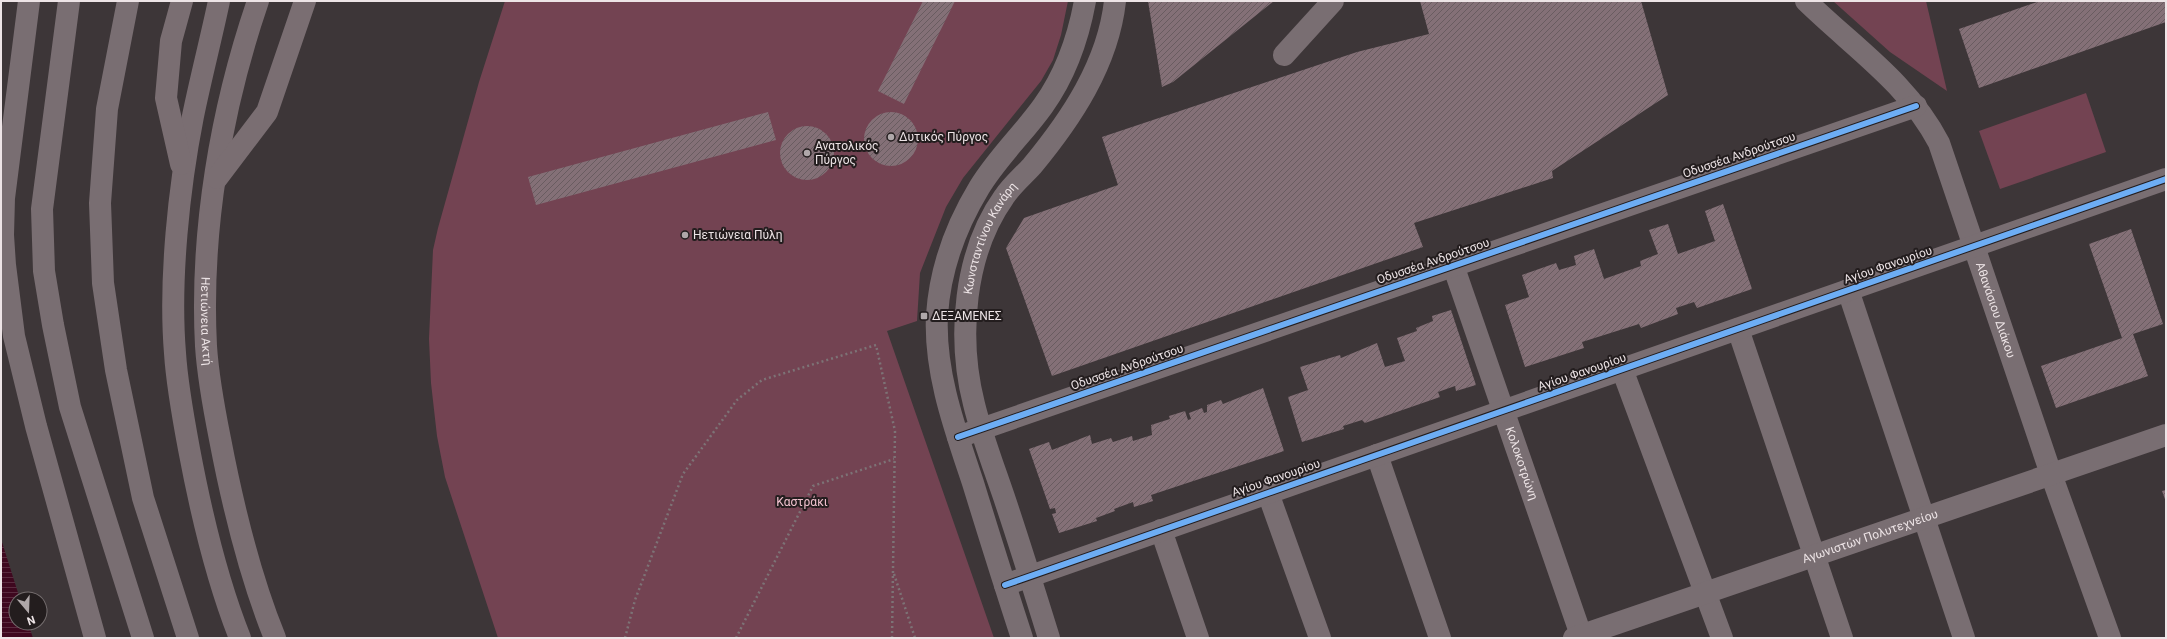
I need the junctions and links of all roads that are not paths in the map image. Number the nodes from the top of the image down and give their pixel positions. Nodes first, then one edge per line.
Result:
1 (30, 1) edge
2 (69, 1) edge
3 (128, 1) edge
4 (182, 1) edge
5 (219, 1) edge
6 (258, 1) edge
7 (305, 1) edge
8 (1085, 1) edge
9 (1115, 1) edge
10 (1333, 1) edge
11 (1806, 1) edge
12 (1284, 55) dead end
13 (1916, 106) junction
14 (184, 175) junction
15 (2166, 178) edge
16 (215, 180) junction
17 (1975, 246) junction
18 (1453, 265) junction
19 (1848, 290) junction
20 (1738, 329) junction
21 (1622, 369) junction
22 (1503, 411) junction
23 (982, 429) junction
24 (2166, 435) edge
25 (958, 437) junction
26 (1377, 455) junction
27 (2051, 474) junction
28 (1268, 493) junction
29 (1923, 518) junction
30 (1161, 530) junction
31 (1814, 556) junction
32 (1030, 576) junction
33 (1005, 584) junction
34 (1705, 593) junction
35 (1579, 637) edge
36 (94, 638) edge
37 (143, 638) edge
38 (188, 638) edge
39 (240, 638) edge
40 (275, 638) edge
41 (1022, 638) edge
42 (1049, 638) edge
43 (1198, 638) edge
44 (1320, 638) edge
45 (1440, 638) edge
46 (1722, 638) edge
47 (1842, 638) edge
48 (1964, 638) edge
49 (2110, 638) edge

1 - 36 street
2 - 37 street
3 - 38 street
4 - 14 main road
5 - 14 main road
6 - 16 main road, Ηετιώνεια Ακτή
7 - 16 main road
8 - 25 street
9 - 23 street, Κωνσταντίνου Κανάρη
10 - 12 street
11 - 13 street, Αθανάσιου Διάκου
13 - 17 street, Αθανάσιου Διάκου
13 - 18 street, Οδυσσέα Ανδρούτσου
14 - 39 main road
15 - 17 street, Αγίου Φανουρίου
16 - 40 main road, Ηετιώνεια Ακτή
17 - 19 street, Αγίου Φανουρίου
17 - 27 street, Αθανάσιου Διάκου
18 - 22 street, Κολοκοτρώνη
18 - 23 street, Οδυσσέα Ανδρούτσου
19 - 20 street, Αγίου Φανουρίου
19 - 29 street
20 - 21 street, Αγίου Φανουρίου
20 - 31 street
21 - 22 street, Αγίου Φανουρίου
21 - 34 street
22 - 26 street, Αγίου Φανουρίου
22 - 35 street, Κολοκοτρώνη
23 - 25 street, Οδυσσέα Ανδρούτσου
23 - 32 street, Κωνσταντίνου Κανάρη
24 - 27 street, Αγωνιστών Πολυτεχνείου
25 - 33 street
26 - 28 street, Αγίου Φανουρίου
26 - 45 street
27 - 29 street, Αγωνιστών Πολυτεχνείου
27 - 49 street, Αθανάσιου Διάκου
28 - 30 street, Αγίου Φανουρίου
28 - 44 street
29 - 31 street, Αγωνιστών Πολυτεχνείου
29 - 48 street
30 - 32 street, Αγίου Φανουρίου
30 - 43 street
31 - 34 street, Αγωνιστών Πολυτεχνείου
31 - 47 street
32 - 33 street, Αγίου Φανουρίου
32 - 42 street, Κωνσταντίνου Κανάρη
33 - 41 street
34 - 35 street, Αγωνιστών Πολυτεχνείου
34 - 46 street

